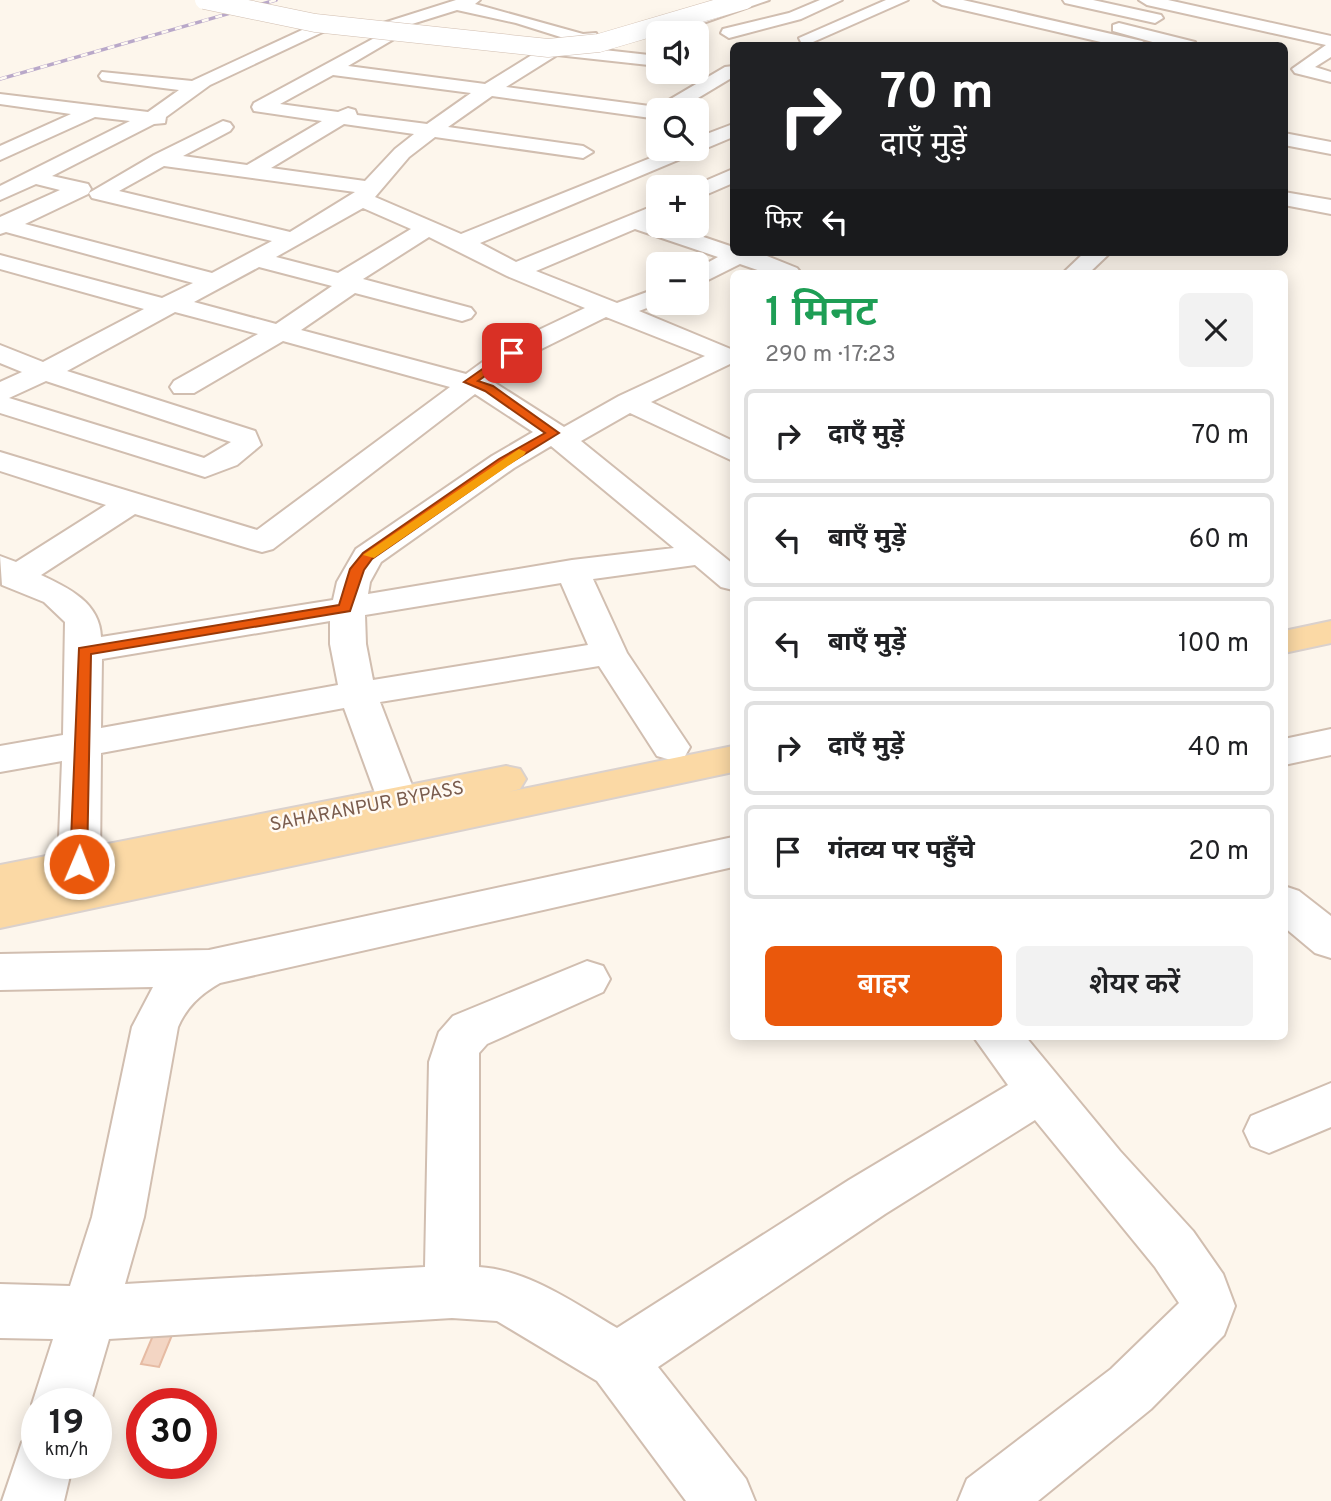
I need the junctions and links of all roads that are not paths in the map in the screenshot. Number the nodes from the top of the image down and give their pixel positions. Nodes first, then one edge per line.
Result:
1 (204, 0) edge
2 (422, 0) edge
3 (721, 0) edge
4 (745, 0) edge
5 (761, 0) edge
6 (834, 0) edge
7 (900, 0) edge
8 (942, 0) edge
9 (1071, 0) edge
10 (1147, 0) edge
11 (460, 4) edge
12 (962, 4) junction
13 (507, 16) junction
14 (1011, 16) junction
15 (935, 18) dead end
16 (321, 27) dead end
17 (452, 29) dead end
18 (1217, 32) dead end
19 (709, 38) edge
20 (1331, 41) edge
21 (798, 42) edge
22 (1125, 42) edge
23 (1172, 42) edge
24 (582, 46) junction
25 (1331, 49) edge
26 (646, 57) edge
27 (494, 66) dead end
28 (433, 67) dead end
29 (709, 68) edge
30 (330, 69) junction
31 (518, 69) junction
32 (730, 70) edge
33 (730, 71) edge
34 (108, 76) dead end
35 (1331, 77) edge
36 (411, 79) junction
37 (136, 80) junction
38 (196, 87) junction
39 (685, 98) edge
40 (1, 99) edge
41 (487, 101) junction
42 (432, 105) dead end
43 (261, 107) junction
44 (83, 109) junction
45 (459, 109) junction
46 (646, 112) edge
47 (152, 118) junction
48 (340, 119) junction
49 (223, 127) junction
50 (0, 130) edge
51 (247, 131) dead end
52 (730, 131) edge
53 (427, 132) junction
54 (270, 134) dead end
55 (37, 136) junction
56 (306, 139) junction
57 (709, 140) edge
58 (1288, 140) edge
59 (333, 143) dead end
60 (1331, 148) edge
61 (374, 149) dead end
62 (94, 150) junction
63 (583, 152) dead end
64 (402, 153) junction
65 (161, 159) junction
66 (661, 161) edge
67 (1, 166) edge
68 (251, 171) junction
69 (730, 176) edge
70 (34, 178) junction
71 (709, 187) edge
72 (98, 193) junction
73 (0, 194) edge
74 (365, 194) junction
75 (1288, 199) edge
76 (1331, 207) edge
77 (646, 217) edge
78 (1, 225) edge
79 (428, 228) junction
80 (32, 233) junction
81 (702, 238) edge
82 (291, 239) junction
83 (460, 242) junction
84 (730, 250) edge
85 (737, 256) edge
86 (746, 256) edge
87 (1094, 256) edge
88 (255, 260) junction
89 (0, 262) edge
90 (781, 270) edge
91 (1078, 270) edge
92 (515, 271) junction
93 (709, 272) edge
94 (215, 281) junction
95 (348, 282) junction
96 (646, 299) edge
97 (168, 305) junction
98 (610, 310) junction
99 (461, 313) dead end
100 (281, 332) junction
101 (0, 353) edge
102 (44, 372) junction
103 (470, 382) junction
104 (184, 387) dead end
105 (0, 392) edge
106 (629, 402) junction
107 (0, 404) edge
108 (558, 436) junction
109 (730, 451) edge
110 (0, 461) edge
111 (184, 462) junction
112 (127, 502) junction
113 (704, 554) junction
114 (572, 570) junction
115 (7, 572) edge
116 (730, 577) edge
117 (1331, 606) edge
118 (345, 608) junction
119 (1288, 615) edge
120 (1331, 632) edge
121 (1288, 641) edge
122 (84, 651) junction
123 (609, 653) junction
124 (356, 694) junction
125 (730, 735) edge
126 (1331, 741) edge
127 (80, 745) junction
128 (671, 747) junction
129 (1288, 751) edge
130 (0, 759) edge
131 (730, 760) edge
132 (398, 801) junction
133 (730, 853) edge
134 (79, 864) junction
135 (0, 881) edge
136 (0, 912) edge
137 (209, 968) junction
138 (0, 972) edge
139 (587, 979) dead end
140 (1000, 1040) edge
141 (1040, 1091) junction
142 (1331, 1104) edge
143 (1269, 1131) dead end
144 (452, 1292) junction
145 (0, 1311) edge
146 (89, 1313) junction
147 (617, 1361) junction
148 (66, 1388) edge
149 (39, 1479) edge
150 (33, 1501) edge
151 (724, 1501) edge
152 (989, 1501) edge

1 - 4 street, bridge
2 - 11 street
3 - 24 street
5 - 24 street
6 - 19 street
7 - 21 street
8 - 12 street
9 - 18 street
10 - 20 street
11 - 13 street
11 - 30 street
12 - 14 street
12 - 15 street
13 - 17 street
13 - 24 street
14 - 22 street
14 - 23 street
16 - 38 street
24 - 26 street
24 - 31 street
25 - 35 street
27 - 31 street
28 - 36 street
29 - 32 street
30 - 36 street
30 - 43 street
31 - 41 street
33 - 39 street
34 - 37 street
36 - 41 street
36 - 48 street
37 - 38 street
37 - 44 street
38 - 47 street
40 - 44 street
41 - 45 street
41 - 46 street
42 - 45 street
43 - 48 street
43 - 49 street
44 - 47 street
44 - 55 street
45 - 53 street
47 - 49 street
47 - 62 street
48 - 53 street
48 - 56 street
49 - 51 street
49 - 65 street
50 - 55 street
52 - 57 street
53 - 63 street
53 - 64 street
54 - 56 street
55 - 67 street
56 - 59 street
56 - 68 street
58 - 60 street
61 - 64 street
62 - 65 street
62 - 70 street
64 - 74 street
65 - 68 street
65 - 72 street
66 - 83 street
67 - 70 street
68 - 74 street
69 - 71 street
70 - 72 street
70 - 73 street
72 - 78 street
72 - 80 street
72 - 82 street
74 - 79 street
74 - 82 street
75 - 76 street
77 - 92 street
78 - 80 street
79 - 83 street
79 - 95 street
80 - 94 street
81 - 84 street
82 - 88 street
83 - 92 street
85 - 93 street
86 - 90 street
87 - 91 street
88 - 94 street
88 - 95 street
89 - 97 street
92 - 98 street
94 - 97 street
95 - 99 street
95 - 100 street
96 - 98 street
97 - 100 street
97 - 102 street
98 - 103 street
98 - 106 street
100 - 103 street
100 - 104 street
101 - 102 street
102 - 105 street
102 - 111 street
103 - 108 street
103 - 112 street
106 - 108 street
106 - 109 street
107 - 111 street
108 - 113 street
108 - 118 street
110 - 112 street
111 - 112 street
112 - 115 street
113 - 114 street
113 - 116 street
114 - 118 street
114 - 123 street
115 - 122 street
117 - 119 main road
118 - 122 street
118 - 124 street
120 - 121 main road
122 - 127 street
123 - 124 street
123 - 128 street
124 - 127 street
124 - 132 street
125 - 128 main road, SAHARANPUR BYPASS
126 - 129 street
127 - 130 street
127 - 134 street
128 - 132 main road, SAHARANPUR BYPASS
131 - 136 main road
132 - 134 main road, SAHARANPUR BYPASS
133 - 137 street
134 - 135 main road, SAHARANPUR BYPASS
137 - 138 street
137 - 146 street
139 - 144 street
140 - 141 street
141 - 147 street
141 - 152 street
142 - 143 street
144 - 146 street
144 - 147 street
145 - 146 street
146 - 148 street
147 - 151 street
149 - 150 street

